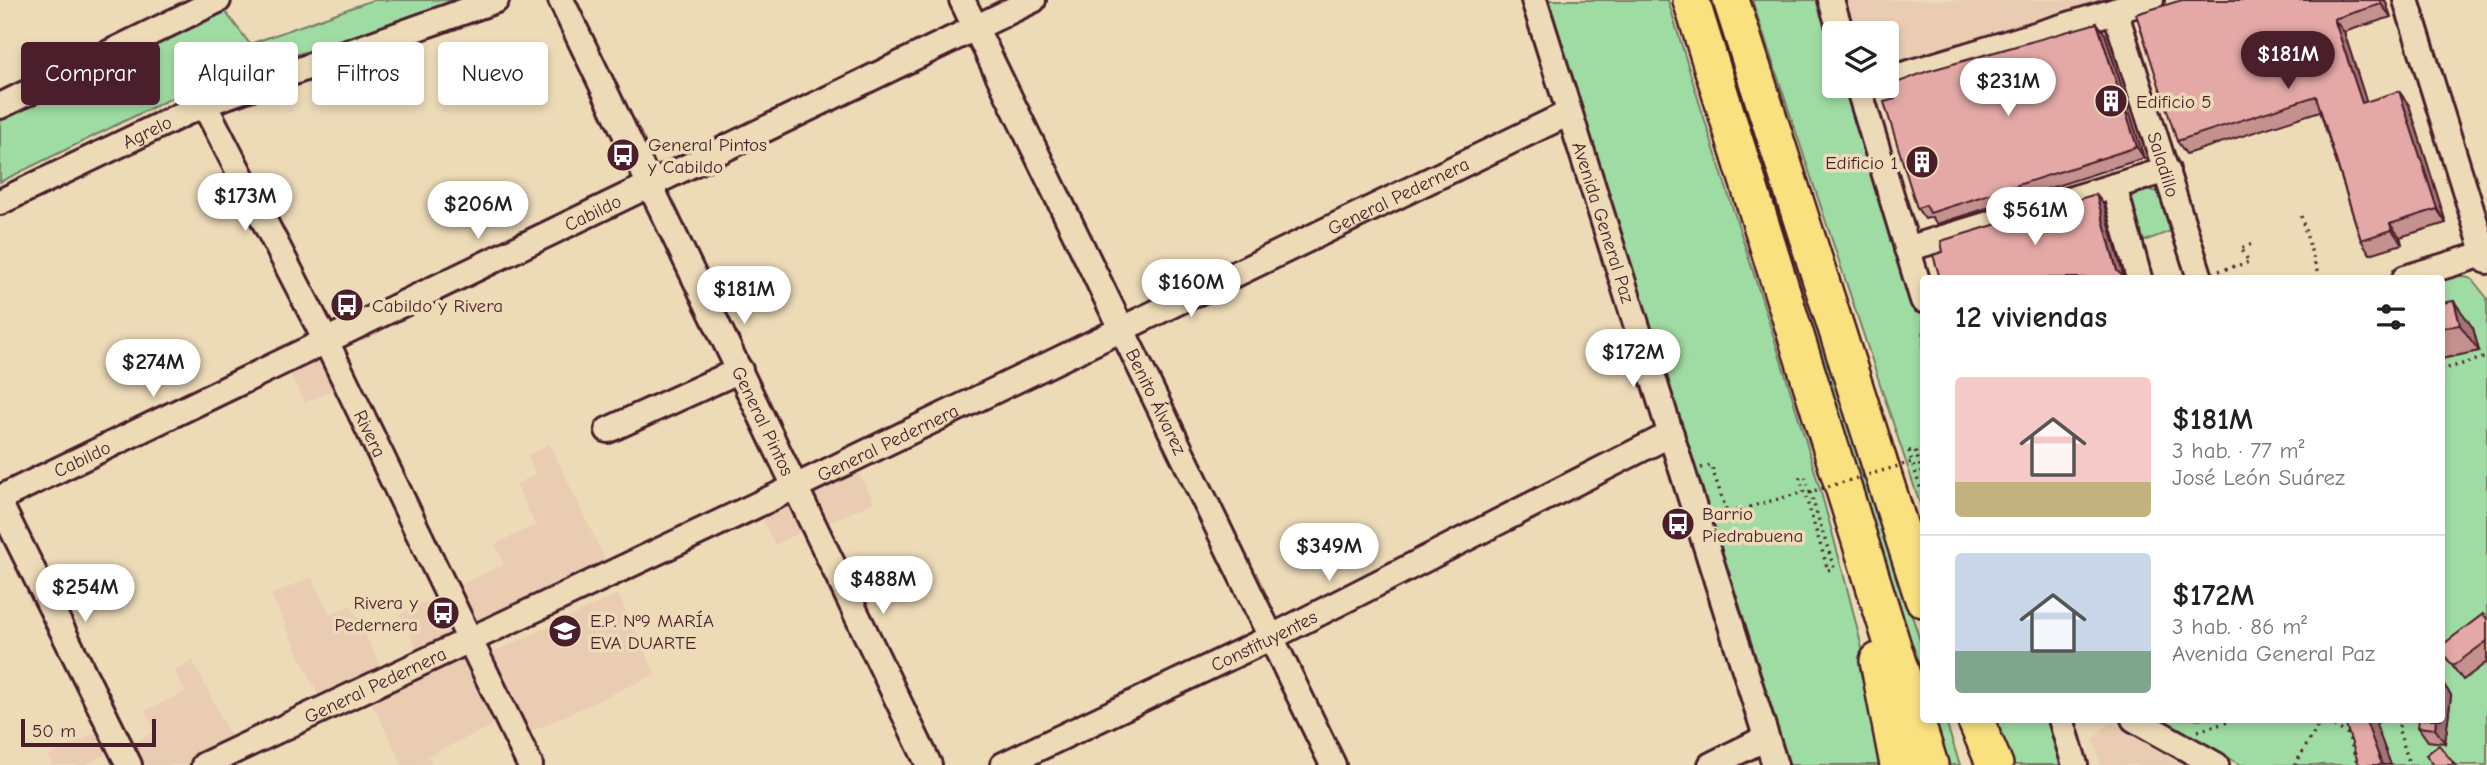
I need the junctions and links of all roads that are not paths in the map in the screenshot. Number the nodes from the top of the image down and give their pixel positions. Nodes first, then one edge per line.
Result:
1 (496, 0) edge
2 (561, 0) edge
3 (962, 0) edge
4 (1034, 0) edge
5 (1534, 0) edge
6 (1691, 0) edge
7 (1731, 0) edge
8 (1831, 0) edge
9 (2151, 0) edge
10 (2406, 0) edge
11 (215, 1) edge
12 (2115, 11) junction
13 (1837, 21) edge
14 (976, 28) junction
15 (298, 71) edge
16 (1899, 76) edge
17 (1865, 98) edge
18 (202, 105) edge
19 (205, 105) edge
20 (0, 106) edge
21 (1569, 113) junction
22 (2167, 170) junction
23 (652, 184) junction
24 (2114, 186) junction
25 (0, 202) edge
26 (1907, 249) junction
27 (2486, 256) edge
28 (2139, 275) edge
29 (2199, 275) edge
30 (2416, 275) edge
31 (1920, 290) edge
32 (1123, 328) junction
33 (326, 341) junction
34 (740, 370) junction
35 (608, 430) dead end
36 (1671, 434) junction
37 (795, 487) junction
38 (0, 498) edge
39 (0, 504) edge
40 (1857, 533) junction
41 (1920, 590) edge
42 (1270, 638) junction
43 (469, 639) junction
44 (1962, 723) edge
45 (1977, 723) edge
46 (2062, 723) edge
47 (2141, 723) edge
48 (1766, 738) junction
49 (129, 765) edge
50 (204, 765) edge
51 (530, 765) edge
52 (929, 765) edge
53 (1003, 765) edge
54 (1333, 765) edge
55 (1711, 765) edge
56 (1774, 765) edge
57 (1898, 765) edge
58 (1930, 765) edge
59 (1976, 765) edge
60 (1995, 765) edge
61 (2076, 765) edge
62 (2216, 765) edge

1 - 15 street, Agrelo
2 - 23 street, General Pintos
3 - 14 street, Benito Álvarez
4 - 14 street, Cabildo
5 - 21 street, Avenida General Paz
6 - 40 highway
7 - 41 highway
8 - 13 street
9 - 12 street
10 - 27 street
11 - 20 street
12 - 16 street
12 - 22 street, Saladillo
14 - 23 street, Cabildo
14 - 32 street, Benito Álvarez
17 - 26 street
18 - 25 street, Agrelo
19 - 33 street, Rivera
21 - 32 street, General Pedernera
21 - 36 street, Avenida General Paz
22 - 24 street
22 - 29 street, Saladillo
23 - 33 street, Cabildo
23 - 34 street, General Pintos
24 - 26 street
24 - 28 street
26 - 31 street
27 - 30 street
32 - 37 street, General Pedernera
32 - 42 street, Benito Álvarez
33 - 38 street, Cabildo
33 - 43 street, Rivera
34 - 35 street
34 - 37 street, General Pintos
36 - 42 street, Constituyentes
36 - 48 street, Avenida General Paz
37 - 43 street, General Pedernera
37 - 52 street, General Pintos
39 - 49 street
40 - 57 highway
40 - 58 highway
42 - 53 street, Constituyentes
42 - 54 street, Benito Álvarez
43 - 50 street, General Pedernera
43 - 51 street, Rivera
44 - 59 highway
45 - 60 highway
46 - 61 street
47 - 62 street
48 - 55 street
48 - 56 street, Avenida General Paz

